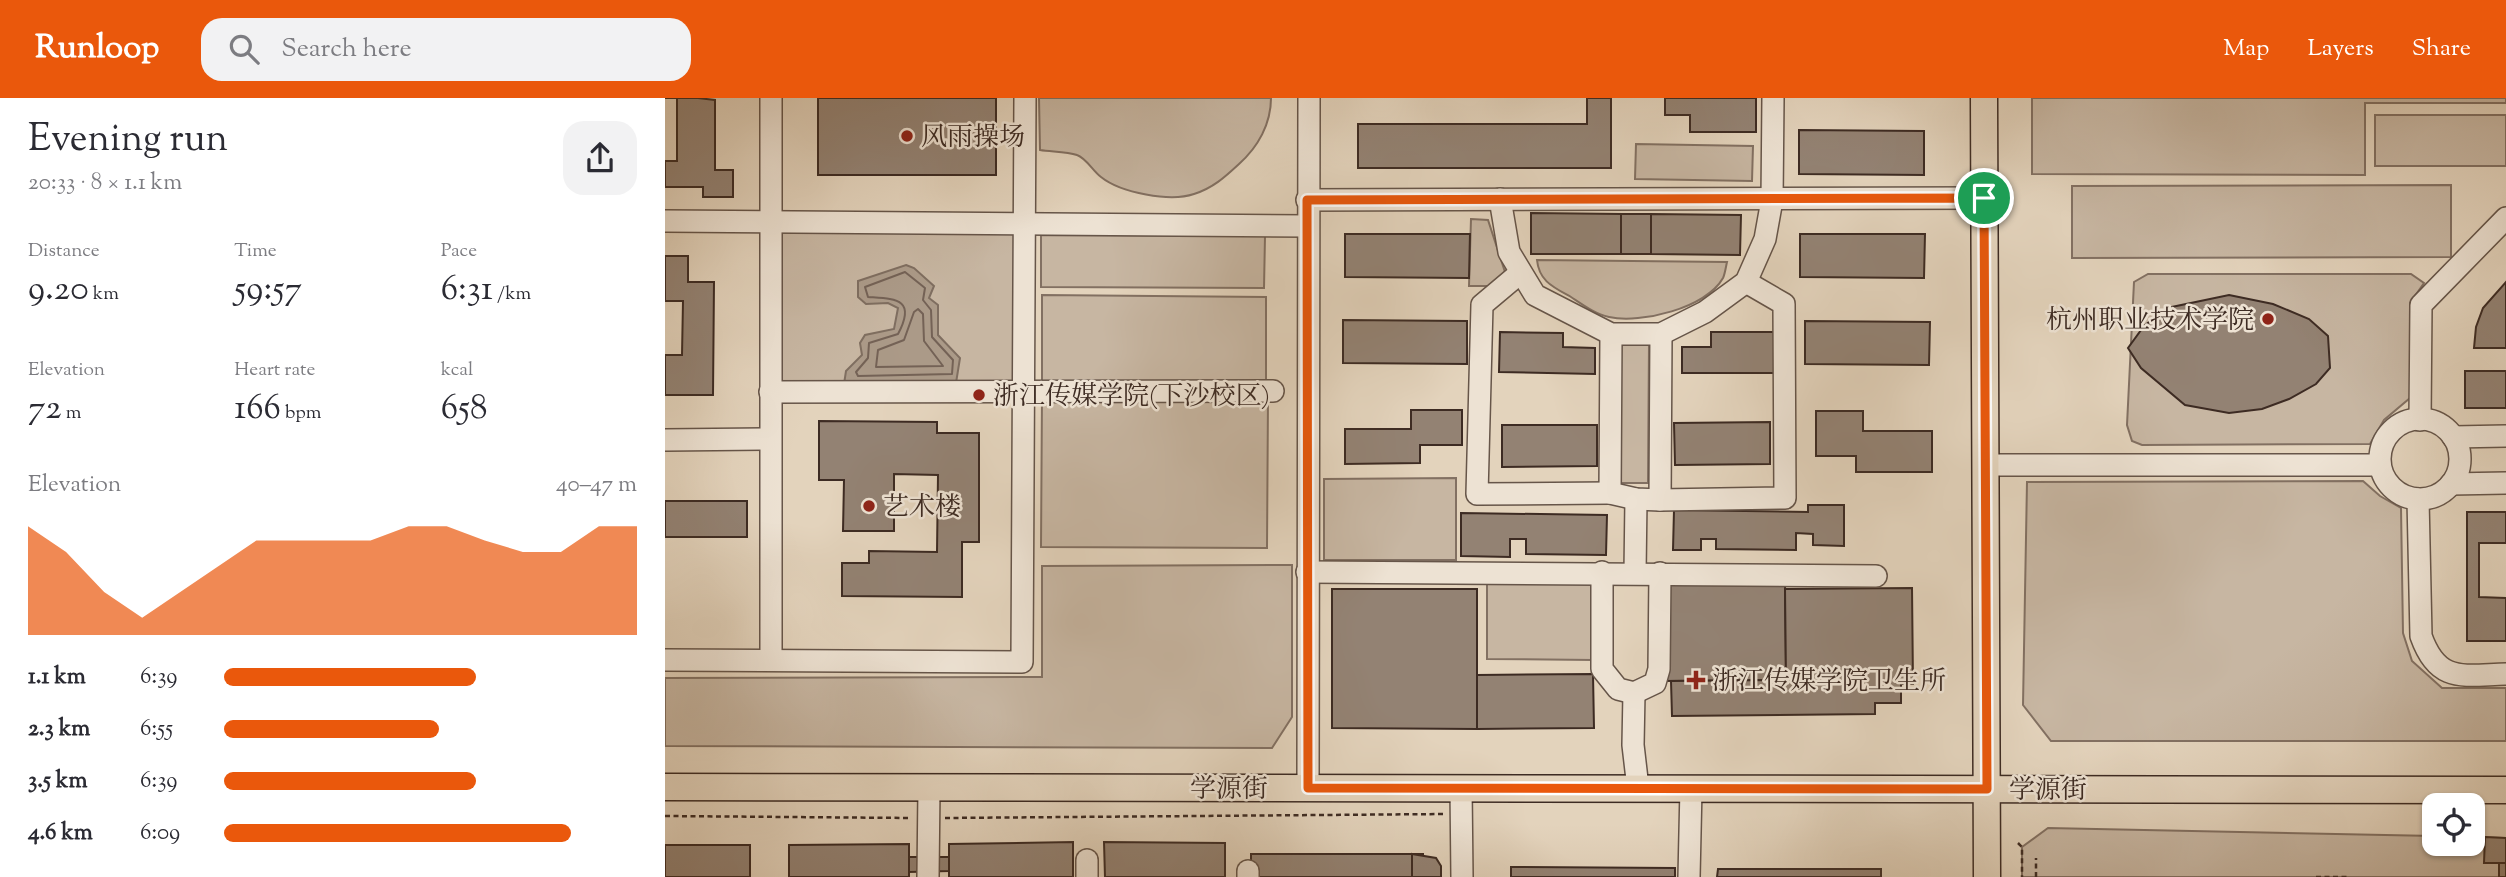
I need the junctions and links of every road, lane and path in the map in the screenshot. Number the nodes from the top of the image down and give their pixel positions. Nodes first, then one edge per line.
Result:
1 (771, 98) edge
2 (1025, 98) edge
3 (1309, 98) edge
4 (1773, 98) edge
5 (1984, 98) edge
6 (1984, 198) junction
7 (1500, 199) junction
8 (1307, 200) junction
9 (1772, 200) junction
10 (2506, 218) edge
11 (665, 221) edge
12 (770, 221) junction
13 (1025, 223) junction
14 (1307, 226) junction
15 (1520, 273) junction
16 (1747, 282) junction
17 (1611, 334) junction
18 (1661, 334) junction
19 (1024, 389) junction
20 (1273, 391) dead end
21 (770, 392) junction
22 (2420, 420) junction
23 (2506, 436) edge
24 (2453, 437) junction
25 (770, 439) junction
26 (665, 440) edge
27 (1985, 465) junction
28 (2380, 465) junction
29 (2506, 483) edge
30 (2451, 484) junction
31 (1610, 493) junction
32 (1636, 499) junction
33 (2419, 499) junction
34 (1660, 500) junction
35 (1307, 572) junction
36 (1602, 572) junction
37 (1635, 573) junction
38 (1660, 573) junction
39 (1876, 576) dead end
40 (665, 660) edge
41 (771, 660) junction
42 (2506, 674) edge
43 (1634, 693) junction
44 (665, 787) edge
45 (1308, 788) junction
46 (1638, 788) junction
47 (2506, 790) edge
48 (1691, 796) junction
49 (1987, 797) junction
50 (1461, 801) junction
51 (929, 803) junction
52 (665, 804) edge
53 (2422, 807) edge
54 (2485, 807) edge
55 (2506, 807) edge
56 (665, 816) edge
57 (2018, 843) dead end
58 (2036, 858) dead end
59 (928, 877) edge
60 (1462, 877) edge
61 (1689, 877) edge
62 (1987, 877) edge
63 (2022, 877) edge
64 (2036, 877) edge
65 (2316, 877) edge
66 (2350, 877) edge

1 - 12 street
2 - 13 street
3 - 8 street
4 - 9 street
5 - 6 main road
6 - 9 street
6 - 27 main road
7 - 8 street
7 - 9 street
7 - 15 street
8 - 14 street
9 - 16 street
10 - 22 street
11 - 12 street
12 - 13 street
12 - 21 street
13 - 14 street
13 - 19 street
14 - 35 street
15 - 17 street
15 - 31 street
16 - 18 street
16 - 34 street
17 - 18 street
17 - 31 street
18 - 34 street
19 - 20 street
19 - 21 street
19 - 41 street
21 - 25 street
22 - 24 street
22 - 28 street
23 - 24 street
24 - 30 street
25 - 26 street
25 - 41 street
27 - 28 street
27 - 49 main road
28 - 33 street
29 - 30 street
30 - 33 street
31 - 32 street
32 - 34 street
32 - 37 street
33 - 42 street
35 - 36 street
35 - 45 street
36 - 37 street
36 - 43 street
37 - 38 street
38 - 39 street
38 - 43 street
40 - 41 street
43 - 46 street
44 - 51 main road, 学源街
45 - 50 main road, 学源街
45 - 51 main road, 学源街
46 - 48 main road, 学源街
46 - 50 main road, 学源街
47 - 49 main road, 学源街
48 - 49 main road, 学源街
48 - 50 main road, 学源街
48 - 61 street
49 - 53 main road, 学源街
49 - 62 main road
50 - 51 main road, 学源街
50 - 51 path
50 - 60 street
51 - 52 main road, 学源街
51 - 56 path
51 - 59 street
54 - 55 main road
57 - 63 path
58 - 64 path
65 - 66 path

